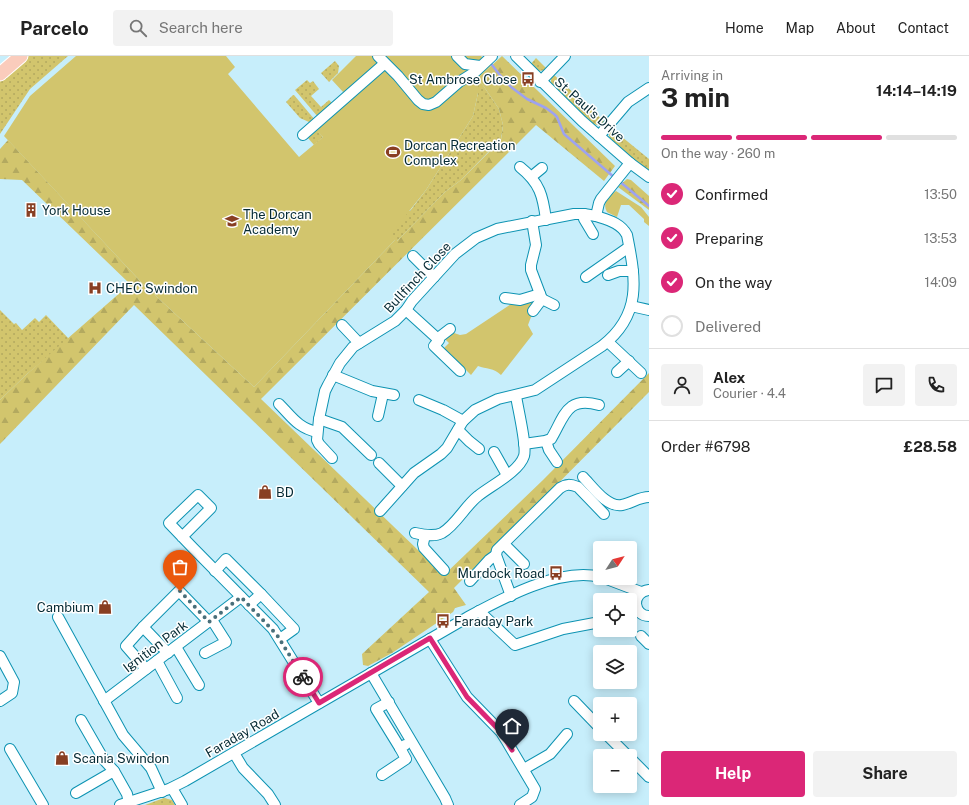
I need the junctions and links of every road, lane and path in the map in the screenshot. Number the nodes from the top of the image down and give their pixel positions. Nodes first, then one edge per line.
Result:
1 (21, 56) edge
2 (492, 56) edge
3 (516, 56) edge
4 (565, 56) edge
5 (459, 58) edge
6 (382, 59) edge
7 (482, 65) junction
8 (0, 74) edge
9 (462, 80) junction
10 (540, 82) junction
11 (649, 88) edge
12 (303, 135) dead end
13 (599, 136) junction
14 (520, 167) dead end
15 (627, 167) junction
16 (542, 168) dead end
17 (531, 177) junction
18 (649, 177) edge
19 (584, 214) junction
20 (596, 216) junction
21 (546, 220) junction
22 (532, 222) junction
23 (593, 234) dead end
24 (629, 247) junction
25 (413, 256) dead end
26 (633, 271) junction
27 (608, 275) dead end
28 (586, 276) dead end
29 (434, 277) junction
30 (541, 297) junction
31 (505, 298) dead end
32 (554, 305) dead end
33 (631, 306) junction
34 (406, 310) junction
35 (649, 310) edge
36 (533, 311) dead end
37 (342, 325) dead end
38 (450, 330) dead end
39 (436, 342) junction
40 (608, 342) junction
41 (359, 343) junction
42 (629, 362) junction
43 (460, 371) dead end
44 (617, 372) dead end
45 (641, 373) dead end
46 (333, 375) junction
47 (591, 391) dead end
48 (516, 396) junction
49 (426, 399) dead end
50 (279, 404) dead end
51 (378, 416) dead end
52 (319, 419) junction
53 (463, 421) junction
54 (458, 430) junction
55 (317, 432) junction
56 (546, 441) junction
57 (524, 444) junction
58 (479, 448) dead end
59 (494, 452) dead end
60 (371, 455) dead end
61 (332, 458) dead end
62 (557, 462) dead end
63 (379, 463) dead end
64 (507, 475) junction
65 (582, 477) dead end
66 (402, 486) junction
67 (649, 497) edge
68 (380, 511) dead end
69 (604, 514) dead end
70 (182, 537) dead end
71 (504, 544) junction
72 (496, 555) junction
73 (524, 564) dead end
74 (444, 570) dead end
75 (215, 571) junction
76 (593, 576) edge
77 (470, 581) dead end
78 (622, 585) joint
79 (645, 591) edge
80 (629, 593) edge
81 (261, 594) junction
82 (511, 596) junction
83 (241, 597) junction
84 (249, 605) junction
85 (479, 610) junction
86 (637, 611) edge
87 (649, 616) edge
88 (58, 618) dead end
89 (211, 621) junction
90 (593, 623) edge
91 (143, 627) junction
92 (641, 636) dead end
93 (430, 638) junction
94 (280, 639) junction
95 (649, 644) edge
96 (176, 646) junction
97 (168, 653) junction
98 (205, 653) dead end
99 (0, 656) edge
100 (157, 661) junction
101 (146, 669) junction
102 (371, 673) junction
103 (199, 685) dead end
104 (177, 698) dead end
105 (0, 701) edge
106 (104, 701) junction
107 (574, 701) dead end
108 (389, 702) junction
109 (319, 703) junction
110 (80, 720) dead end
111 (593, 721) edge
112 (401, 722) junction
113 (389, 729) junction
114 (567, 734) dead end
115 (412, 741) junction
116 (613, 741) edge
117 (400, 748) junction
118 (10, 749) dead end
119 (621, 749) edge
120 (234, 753) junction
121 (637, 765) edge
122 (524, 769) junction
123 (114, 771) junction
124 (382, 775) dead end
125 (649, 777) edge
126 (172, 788) junction
127 (162, 792) junction
128 (76, 793) dead end
129 (447, 802) edge
130 (130, 803) edge
131 (43, 805) edge
132 (182, 805) edge
133 (275, 805) edge
134 (520, 805) edge

1 - 8 main road
2 - 7 street
3 - 10 street, St. Paul's Drive
4 - 10 street
5 - 7 street
5 - 9 street
6 - 9 street
6 - 12 street
7 - 9 street
10 - 13 street, St. Paul's Drive
11 - 13 street
13 - 15 street, St. Paul's Drive
14 - 17 street
15 - 18 street, St. Paul's Drive
15 - 20 street
16 - 17 street
17 - 21 street
19 - 20 street, Bullfinch Close
19 - 21 street, Bullfinch Close
19 - 23 street
20 - 24 street, Bullfinch Close
21 - 22 street, Bullfinch Close
22 - 29 street, Bullfinch Close
22 - 30 street
24 - 26 street, Bullfinch Close
24 - 28 street
25 - 29 street
26 - 27 street
26 - 33 street, Bullfinch Close
29 - 34 street, Bullfinch Close
30 - 31 street
30 - 32 street
30 - 36 street
33 - 35 street
33 - 40 street, Bullfinch Close
34 - 39 street
34 - 41 street, Bullfinch Close
37 - 41 street
38 - 39 street
39 - 43 street
40 - 42 street
40 - 48 street, Bullfinch Close
41 - 46 street, Bullfinch Close
42 - 44 street
42 - 45 street
46 - 51 street
46 - 52 street, Bullfinch Close
47 - 56 street
48 - 53 street, Bullfinch Close
48 - 57 street
49 - 53 street
50 - 55 street
52 - 55 street, Bullfinch Close
52 - 60 street
53 - 54 street
54 - 58 street
54 - 66 street
55 - 61 street
56 - 57 street
56 - 62 street
57 - 64 street
59 - 64 street
63 - 66 street
64 - 74 street
65 - 67 street
66 - 68 street
69 - 71 street
70 - 75 street
71 - 72 street
71 - 73 street
72 - 77 street
72 - 82 street
75 - 81 street
75 - 83 street
76 - 82 street, Faraday Road
78 - 79 street
78 - 80 street
81 - 84 street
81 - 94 street
82 - 85 street, Faraday Road
83 - 84 street
83 - 89 street, Ignition Park
84 - 94 street
85 - 90 street
85 - 93 street, Faraday Road
86 - 87 street
88 - 106 street
89 - 91 street
89 - 96 street, Ignition Park
89 - 98 street
91 - 97 street
91 - 101 street
92 - 95 street
93 - 102 street, Faraday Road
93 - 122 street
94 - 109 street
96 - 97 street, Ignition Park
96 - 103 street
97 - 100 street, Ignition Park
99 - 105 street
100 - 101 street, Ignition Park
100 - 104 street
101 - 106 street, Ignition Park
102 - 108 street
102 - 109 street, Faraday Road
106 - 127 street
107 - 111 street
108 - 112 street
108 - 113 street
109 - 120 street, Faraday Road
110 - 123 street
112 - 113 street
112 - 115 street
113 - 117 street
114 - 122 street
115 - 117 street
115 - 129 street
116 - 119 street
117 - 124 street
118 - 131 street
120 - 126 street, Faraday Road
120 - 133 street
121 - 125 street
122 - 134 street
123 - 128 street
123 - 130 street
126 - 127 street, Faraday Road
126 - 132 street
127 - 130 street, Faraday Road

